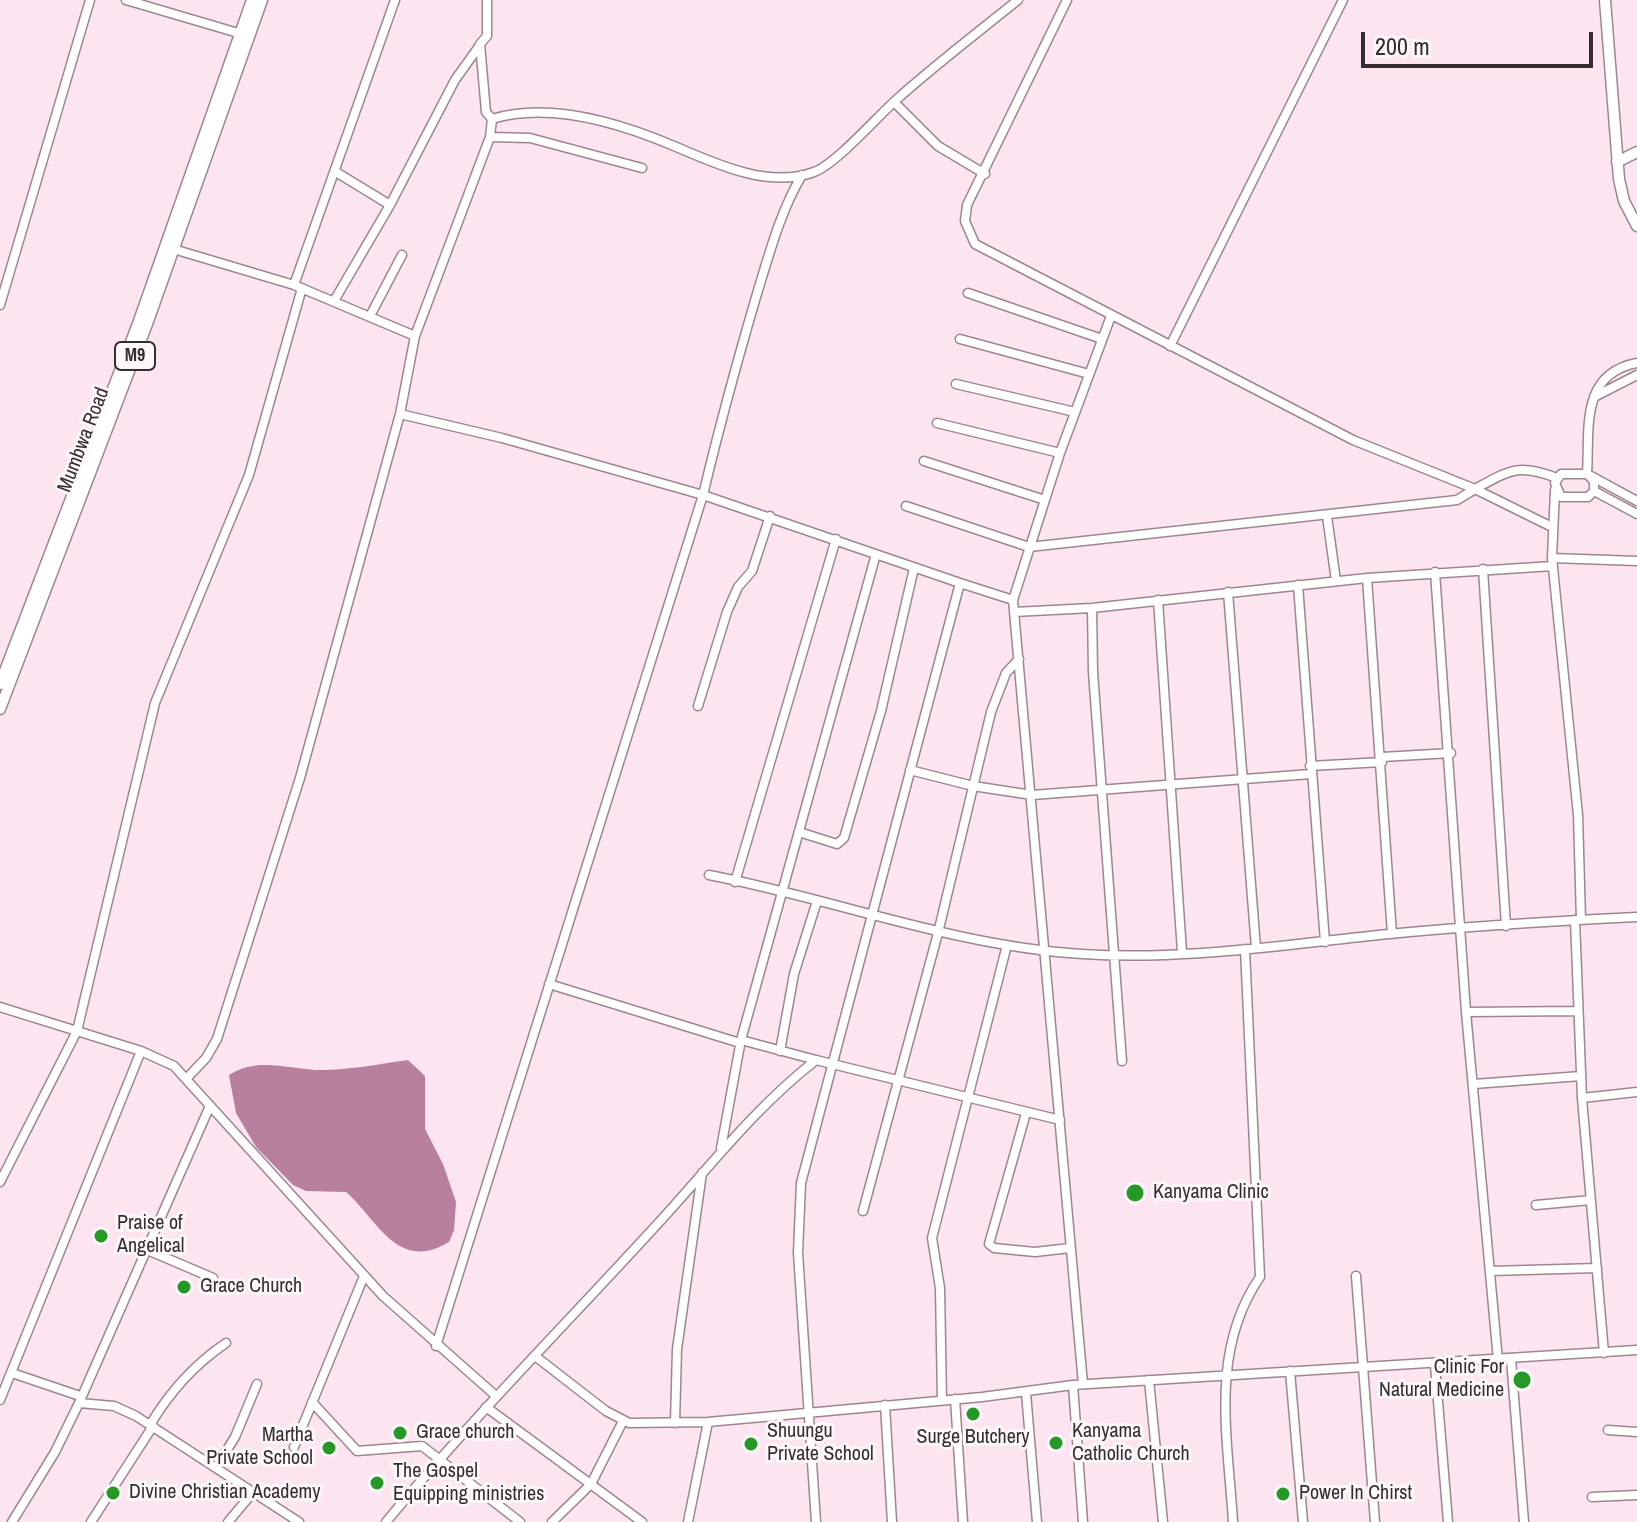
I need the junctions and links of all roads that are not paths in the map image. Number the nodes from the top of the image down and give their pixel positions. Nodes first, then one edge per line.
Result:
1 (90, 0) edge
2 (126, 0) edge
3 (252, 0) edge
4 (262, 0) edge
5 (395, 0) edge
6 (1018, 0) edge
7 (1067, 0) edge
8 (1343, 0) edge
9 (1605, 0) edge
10 (489, 1) edge
11 (245, 35) junction
12 (480, 44) junction
13 (894, 102) junction
14 (492, 119) junction
15 (490, 137) junction
16 (1637, 152) edge
17 (1617, 162) junction
18 (642, 168) dead end
19 (336, 172) junction
20 (985, 174) junction
21 (802, 175) junction
22 (390, 205) junction
23 (1637, 226) edge
24 (170, 248) junction
25 (402, 255) dead end
26 (298, 287) junction
27 (968, 293) dead end
28 (334, 301) junction
29 (0, 305) edge
30 (370, 316) junction
31 (1111, 316) junction
32 (415, 336) junction
33 (960, 339) dead end
34 (1102, 339) junction
35 (1170, 346) junction
36 (1637, 363) edge
37 (1089, 374) junction
38 (1637, 375) edge
39 (956, 384) dead end
40 (1594, 398) junction
41 (1075, 412) junction
42 (400, 414) junction
43 (937, 423) dead end
44 (1060, 453) junction
45 (924, 461) dead end
46 (1588, 475) junction
47 (1557, 478) junction
48 (1475, 489) junction
49 (1594, 491) junction
50 (1558, 493) junction
51 (703, 495) junction
52 (1045, 500) junction
53 (1637, 501) edge
54 (906, 506) dead end
55 (1637, 514) edge
56 (770, 516) junction
57 (1327, 516) junction
58 (1552, 527) junction
59 (836, 539) junction
60 (1029, 547) junction
61 (876, 554) junction
62 (1637, 561) edge
63 (1552, 562) junction
64 (914, 568) junction
65 (1483, 569) junction
66 (1435, 572) junction
67 (1367, 578) junction
68 (1336, 581) junction
69 (960, 583) junction
70 (1298, 585) junction
71 (1228, 592) junction
72 (1013, 600) junction
73 (1158, 600) junction
74 (1092, 608) junction
75 (1014, 612) junction
76 (1019, 659) junction
77 (0, 684) edge
78 (698, 706) dead end
79 (0, 709) edge
80 (1451, 753) junction
81 (1382, 759) junction
82 (910, 770) junction
83 (1310, 770) junction
84 (1241, 780) junction
85 (1170, 784) junction
86 (973, 786) junction
87 (1101, 792) junction
88 (1032, 795) junction
89 (799, 832) junction
90 (709, 875) dead end
91 (735, 882) junction
92 (783, 892) junction
93 (817, 901) junction
94 (870, 915) junction
95 (1637, 917) edge
96 (1578, 920) junction
97 (1506, 926) junction
98 (1461, 929) junction
99 (938, 933) junction
100 (1392, 934) junction
101 (1325, 942) junction
102 (1007, 945) junction
103 (1256, 948) junction
104 (1245, 949) junction
105 (1046, 951) junction
106 (1182, 952) junction
107 (1113, 956) junction
108 (549, 984) junction
109 (0, 1007) edge
110 (1578, 1011) junction
111 (1466, 1012) junction
112 (77, 1031) junction
113 (741, 1041) junction
114 (141, 1051) junction
115 (780, 1051) junction
116 (816, 1060) junction
117 (1122, 1061) dead end
118 (832, 1063) junction
119 (1581, 1076) junction
120 (187, 1078) junction
121 (900, 1081) junction
122 (1474, 1084) junction
123 (1637, 1092) edge
124 (969, 1097) junction
125 (1582, 1098) junction
126 (209, 1108) junction
127 (1026, 1113) junction
128 (1060, 1120) junction
129 (721, 1149) junction
130 (703, 1170) junction
131 (0, 1182) edge
132 (1591, 1200) junction
133 (1536, 1205) dead end
134 (863, 1211) dead end
135 (1070, 1248) junction
136 (145, 1249) junction
137 (1597, 1268) junction
138 (1490, 1271) junction
139 (364, 1276) junction
140 (1356, 1276) dead end
141 (213, 1278) dead end
142 (226, 1343) dead end
143 (436, 1346) junction
144 (1637, 1350) edge
145 (1604, 1353) junction
146 (535, 1356) junction
147 (1511, 1359) junction
148 (1498, 1360) junction
149 (1435, 1365) junction
150 (1362, 1368) junction
151 (1290, 1371) junction
152 (12, 1373) junction
153 (1223, 1375) junction
154 (1149, 1380) junction
155 (257, 1384) dead end
156 (1083, 1384) junction
157 (1073, 1385) junction
158 (1026, 1393) junction
159 (496, 1396) junction
160 (79, 1399) junction
161 (955, 1399) junction
162 (0, 1400) edge
163 (942, 1400) junction
164 (312, 1402) junction
165 (885, 1405) junction
166 (486, 1407) junction
167 (809, 1412) junction
168 (623, 1421) junction
169 (708, 1422) junction
170 (675, 1423) junction
171 (151, 1426) junction
172 (1608, 1430) dead end
173 (1637, 1432) edge
174 (294, 1447) dead end
175 (439, 1459) junction
176 (217, 1466) junction
177 (591, 1484) junction
178 (254, 1491) junction
179 (1637, 1495) edge
180 (1592, 1497) dead end
181 (296, 1521) edge
182 (516, 1521) edge
183 (12, 1522) edge
184 (91, 1522) edge
185 (228, 1522) edge
186 (386, 1522) edge
187 (552, 1522) edge
188 (642, 1522) edge
189 (688, 1522) edge
190 (816, 1522) edge
191 (892, 1522) edge
192 (963, 1522) edge
193 (1037, 1522) edge
194 (1083, 1522) edge
195 (1163, 1522) edge
196 (1233, 1522) edge
197 (1303, 1522) edge
198 (1375, 1522) edge
199 (1448, 1522) edge
200 (1524, 1522) edge

1 - 29 street
2 - 11 street
3 - 11 main road, Mumbwa Road / M9
4 - 11 main road, Mumbwa Road / M9
5 - 19 street
6 - 13 street
7 - 20 street
8 - 35 street
9 - 17 main road
10 - 12 street
11 - 24 main road, Mumbwa Road / M9
12 - 14 street
12 - 22 street
13 - 20 street
13 - 21 street
14 - 15 street
14 - 21 street
15 - 18 street
15 - 32 street
16 - 17 main road
17 - 23 main road
19 - 22 street
19 - 26 street
20 - 31 street
21 - 51 street
22 - 28 street
24 - 26 street
24 - 77 main road, Mumbwa Road / M9
24 - 79 main road, Mumbwa Road / M9
25 - 30 street
26 - 28 street
26 - 112 street
27 - 34 street
28 - 30 street
30 - 32 street
31 - 34 street
31 - 35 street
32 - 42 street
33 - 37 street
34 - 37 street
35 - 48 street
36 - 40 street
37 - 41 street
38 - 40 street
39 - 41 street
40 - 46 street
41 - 44 street
42 - 51 street
42 - 120 street
43 - 44 street
44 - 52 street
45 - 52 street
46 - 47 street
46 - 49 street
46 - 53 street
47 - 48 street
47 - 50 street
48 - 57 street
48 - 58 street
49 - 50 street
49 - 55 street
50 - 58 street
51 - 56 street
51 - 108 street
52 - 60 street
54 - 60 street
56 - 59 street
56 - 78 street
57 - 60 street
57 - 68 street
58 - 63 street
59 - 61 street
59 - 91 street
60 - 72 street
61 - 64 street
61 - 89 street
62 - 63 street
63 - 65 street
63 - 96 street
64 - 69 street
64 - 89 street
65 - 66 street
65 - 97 street
66 - 67 street
66 - 80 street
67 - 68 street
67 - 81 street
68 - 70 street
69 - 72 street
69 - 82 street
70 - 71 street
70 - 83 street
71 - 73 street
71 - 84 street
72 - 75 street
73 - 74 street
73 - 85 street
74 - 75 street
74 - 87 street
75 - 76 street
76 - 86 street
76 - 88 street
80 - 81 street
80 - 98 street
81 - 83 street
81 - 100 street
82 - 86 street
82 - 94 street
83 - 84 street
83 - 101 street
84 - 85 street
84 - 103 street
85 - 87 street
85 - 106 street
86 - 88 street
86 - 99 street
87 - 88 street
87 - 107 street
88 - 105 street
89 - 92 street
90 - 91 street
91 - 92 street
92 - 93 street
92 - 113 street
93 - 94 street
93 - 115 street
94 - 99 street
94 - 118 street
95 - 96 street
96 - 97 street
96 - 110 street
97 - 98 street
98 - 100 street
98 - 111 street
99 - 102 street
99 - 121 street
100 - 101 street
101 - 103 street
102 - 105 street
102 - 124 street
103 - 104 street
104 - 106 street
104 - 153 street
105 - 107 street
105 - 128 street
106 - 107 street
107 - 117 street
108 - 113 street
108 - 143 street
109 - 112 street
110 - 111 street
110 - 119 street
111 - 122 street
112 - 114 street
112 - 131 street
113 - 115 street
113 - 129 street
114 - 120 street
114 - 152 street
115 - 116 street
116 - 118 street
116 - 129 street
118 - 121 street
118 - 167 street
119 - 122 street
119 - 125 street
120 - 126 street
121 - 124 street
121 - 134 street
122 - 138 street
123 - 125 street
124 - 127 street
124 - 163 street
125 - 132 street
126 - 136 street
126 - 139 street
127 - 128 street
127 - 135 street
128 - 135 street
129 - 130 street
130 - 146 street
130 - 170 street
132 - 133 street
132 - 137 street
135 - 156 street
136 - 141 street
136 - 160 street
137 - 138 street
137 - 145 street
138 - 148 street
139 - 143 street
139 - 164 street
140 - 150 street
142 - 171 street
143 - 159 street
144 - 145 street
145 - 147 street
146 - 159 street
146 - 168 street
147 - 148 street
147 - 200 street
148 - 149 street
149 - 150 street
149 - 199 street
150 - 151 street
150 - 198 street
151 - 153 street
151 - 197 street
152 - 160 street
152 - 162 street
153 - 154 street
153 - 196 street
154 - 156 street
154 - 195 street
155 - 176 street
156 - 157 street
157 - 158 street
157 - 194 street
158 - 161 street
158 - 193 street
159 - 166 street
160 - 171 street
160 - 183 street
161 - 163 street
161 - 192 street
163 - 165 street
164 - 174 street
164 - 175 street
165 - 167 street
165 - 191 street
166 - 175 street
166 - 177 street
167 - 169 street
167 - 190 street
168 - 170 street
168 - 177 street
169 - 170 street
169 - 189 street
171 - 176 street
171 - 184 street
172 - 173 street
175 - 182 street
175 - 186 street
176 - 178 street
177 - 187 street
177 - 188 street
178 - 181 street
178 - 185 street
179 - 180 street

